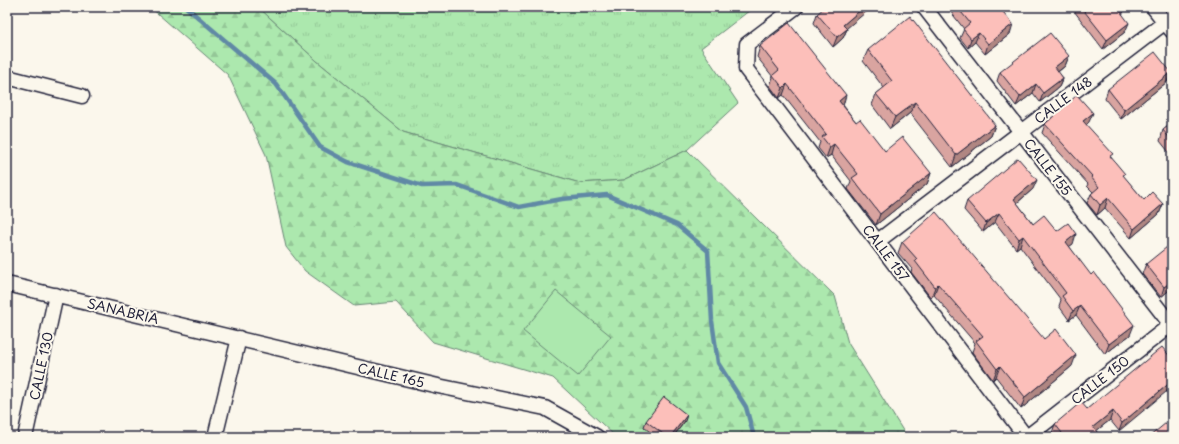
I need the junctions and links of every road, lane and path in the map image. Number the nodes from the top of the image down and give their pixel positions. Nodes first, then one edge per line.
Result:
1 (796, 7) edge
2 (924, 7) edge
3 (1153, 7) edge
4 (1170, 24) edge
5 (7, 77) edge
6 (82, 96) dead end
7 (1021, 133) junction
8 (878, 242) junction
9 (7, 284) edge
10 (56, 295) junction
11 (1172, 325) edge
12 (238, 338) junction
13 (25, 437) edge
14 (215, 437) edge
15 (597, 437) edge
16 (1027, 437) edge

1 - 8 street, CALLE 157
2 - 7 street, CALLE 155
3 - 4 street
4 - 7 street, CALLE 148
5 - 6 street
7 - 8 street, CALLE 148
7 - 11 street, CALLE 155
8 - 16 street, CALLE 157
9 - 10 street, SANABRIA
10 - 12 street, SANABRIA
10 - 13 street, CALLE 130
11 - 16 street, CALLE 150
12 - 14 street
12 - 15 street, CALLE 165

